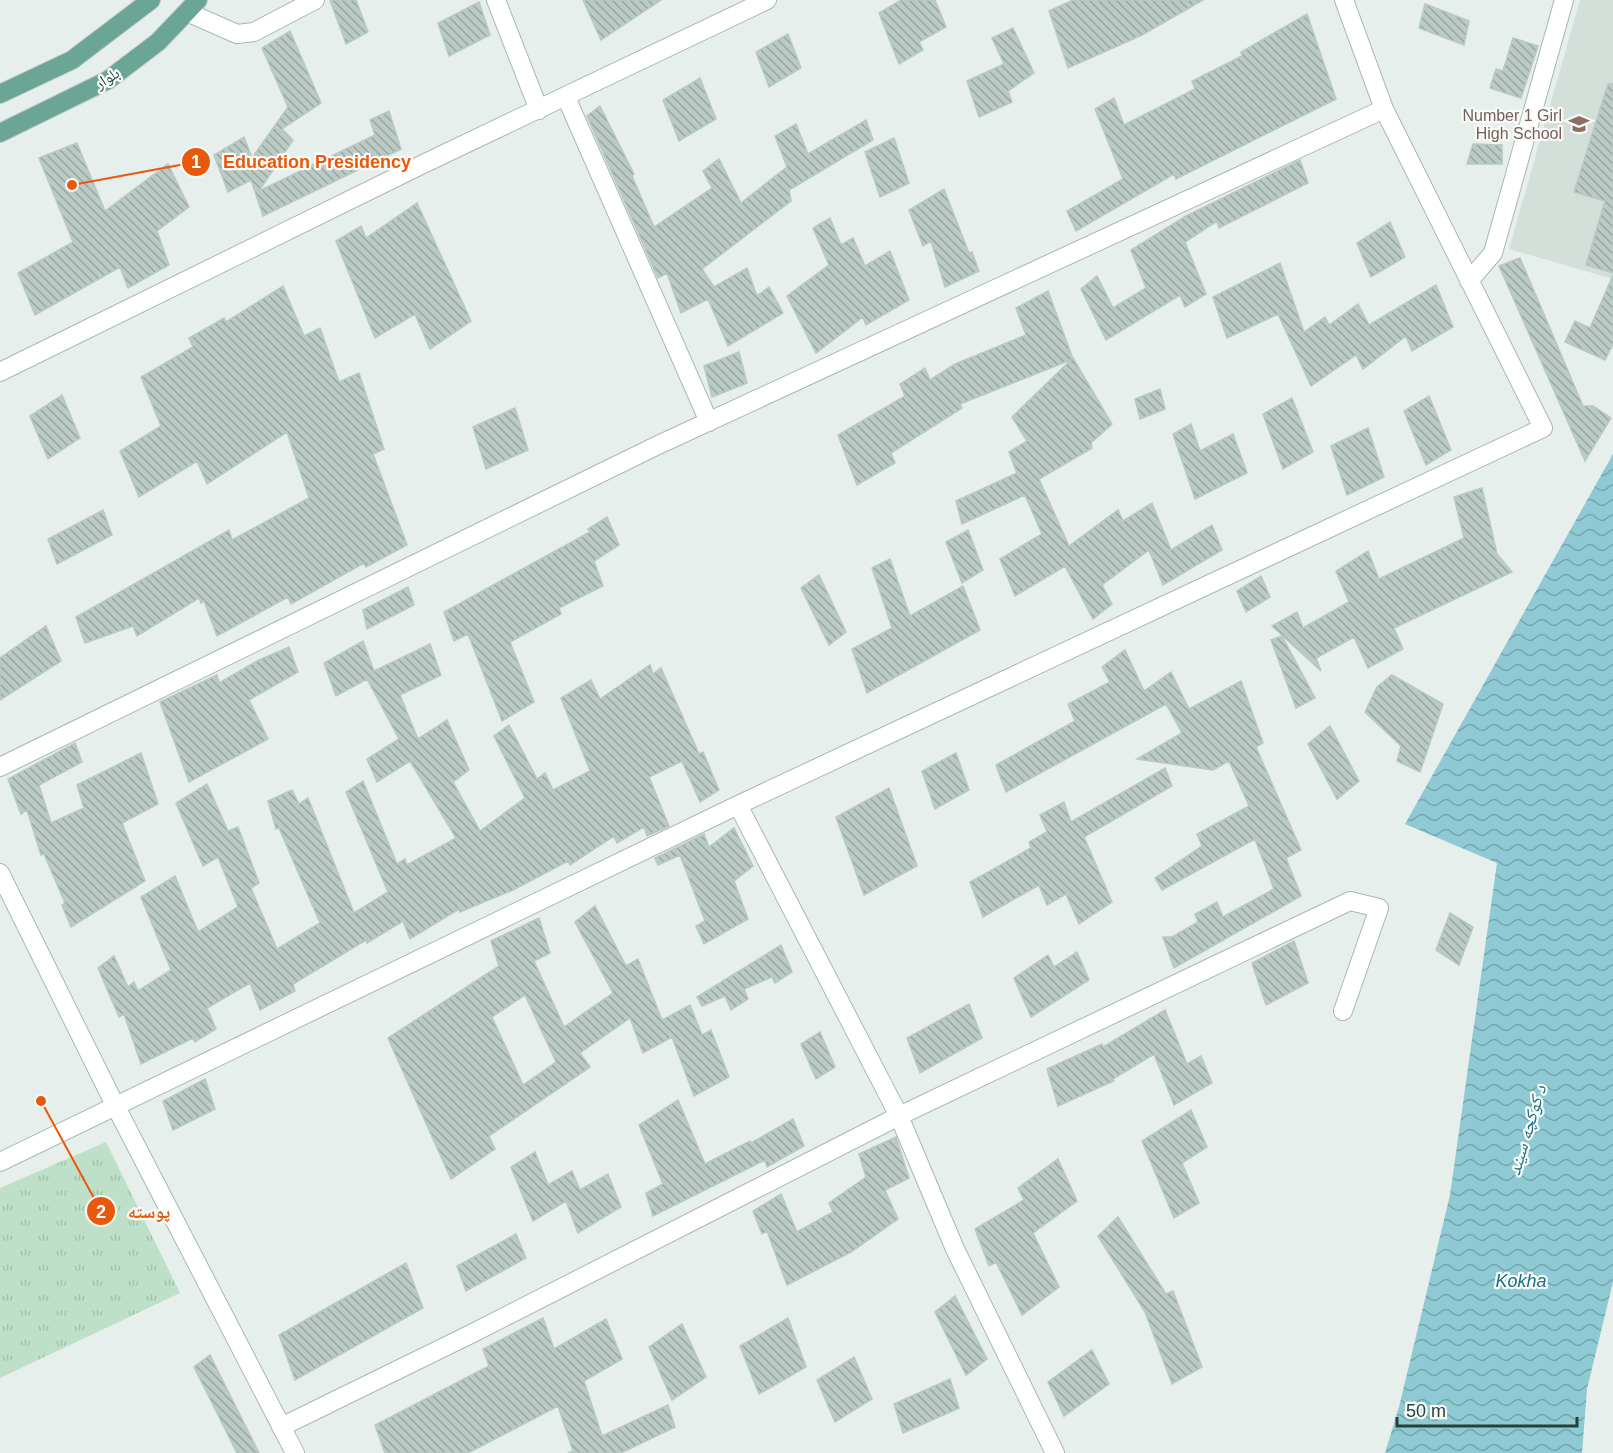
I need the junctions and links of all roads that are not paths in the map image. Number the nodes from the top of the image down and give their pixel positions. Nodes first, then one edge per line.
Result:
1 (152, 0) edge
2 (315, 0) edge
3 (496, 0) edge
4 (767, 0) edge
5 (1344, 0) edge
6 (1564, 0) edge
7 (192, 6) edge
8 (0, 94) edge
9 (566, 97) junction
10 (1384, 109) junction
11 (539, 110) junction
12 (0, 133) edge
13 (1469, 281) junction
14 (0, 372) edge
15 (709, 422) junction
16 (0, 767) edge
17 (738, 805) junction
18 (0, 873) edge
19 (1342, 1011) dead end
20 (115, 1105) junction
21 (899, 1116) junction
22 (0, 1162) edge
23 (281, 1427) junction
24 (295, 1453) edge
25 (1055, 1453) edge

1 - 8 main road
2 - 7 street
3 - 11 street
4 - 9 street
5 - 10 street
6 - 13 street
7 - 12 main road, بلوار
9 - 11 street
9 - 15 street
10 - 13 street
10 - 15 street
11 - 14 street
13 - 17 street
15 - 16 street
17 - 20 street
17 - 21 street
18 - 20 street
19 - 21 street
20 - 22 street
20 - 23 street
21 - 23 street
21 - 25 street
23 - 24 street

